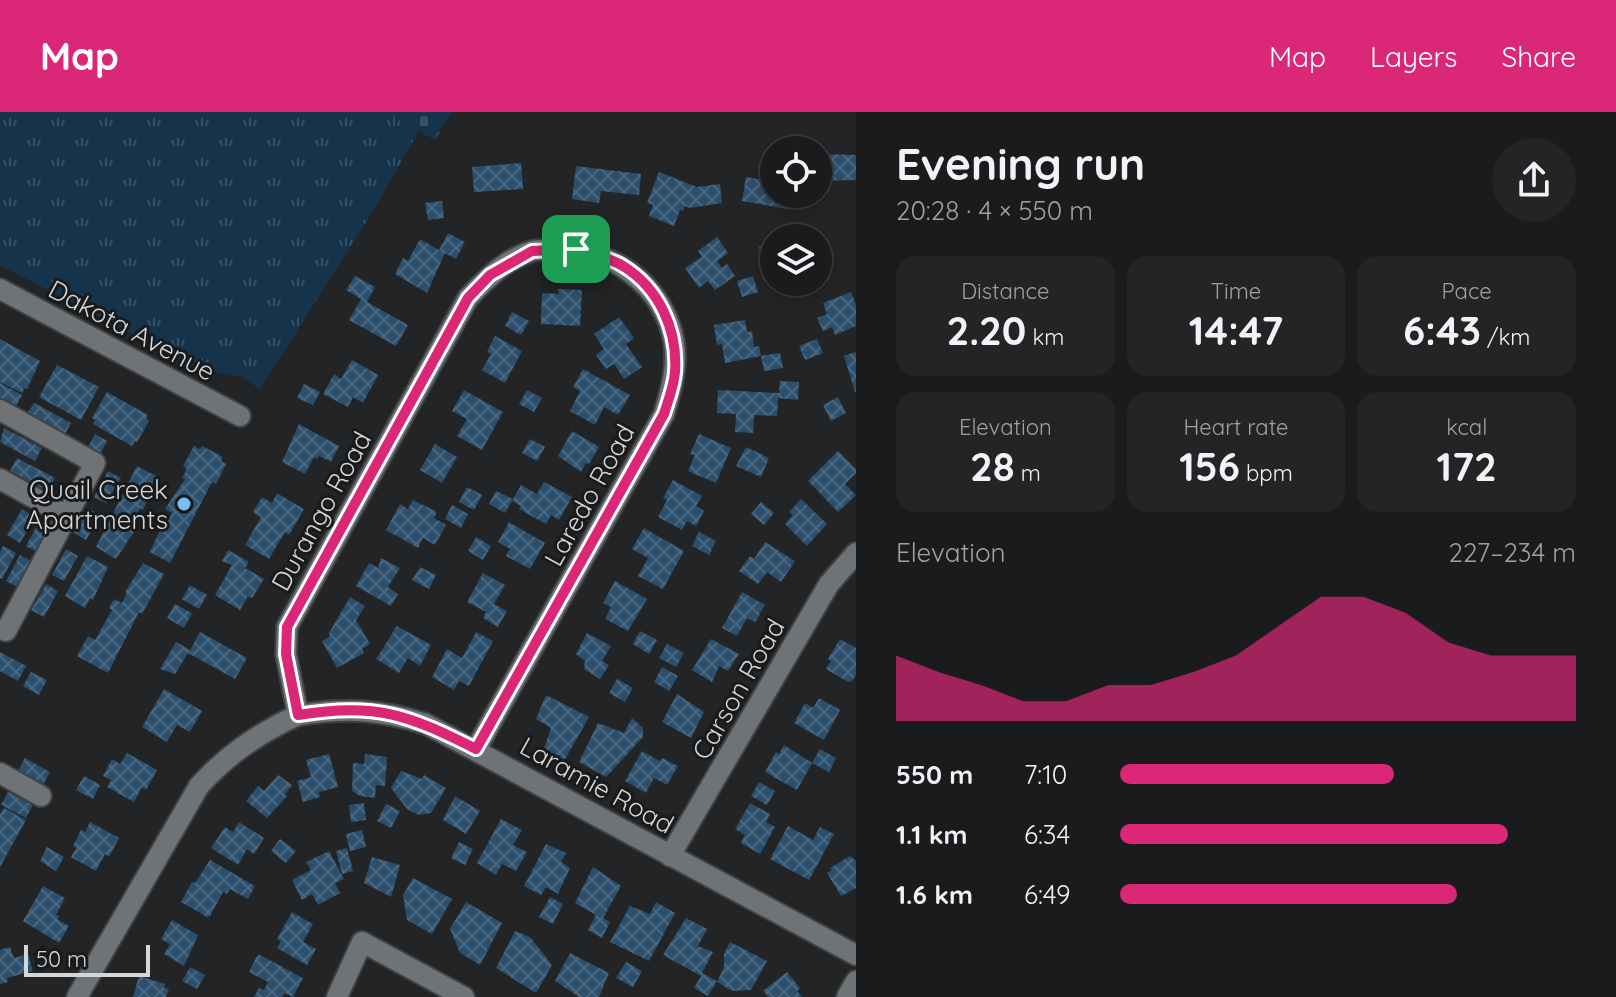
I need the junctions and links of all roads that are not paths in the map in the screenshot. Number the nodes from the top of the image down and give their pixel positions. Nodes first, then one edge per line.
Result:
1 (622, 265) joint
2 (0, 289) edge
3 (0, 410) edge
4 (240, 416) dead end
5 (0, 479) edge
6 (67, 516) junction
7 (856, 553) edge
8 (6, 631) dead end
9 (298, 715) junction
10 (476, 749) junction
11 (0, 773) edge
12 (41, 796) dead end
13 (670, 856) junction
14 (856, 955) edge
15 (856, 981) edge
16 (77, 997) edge
17 (337, 997) edge
18 (464, 997) edge
19 (847, 997) edge

1 - 9 street, Durango Road
1 - 10 street, Laredo Road
2 - 4 street, Dakota Avenue
3 - 6 street
5 - 6 street
6 - 8 street
7 - 13 street, Carson Road
9 - 10 street, Laramie Road
9 - 16 street
10 - 13 street, Laramie Road
11 - 12 street
13 - 14 street, Laramie Road
15 - 19 street
17 - 18 street

